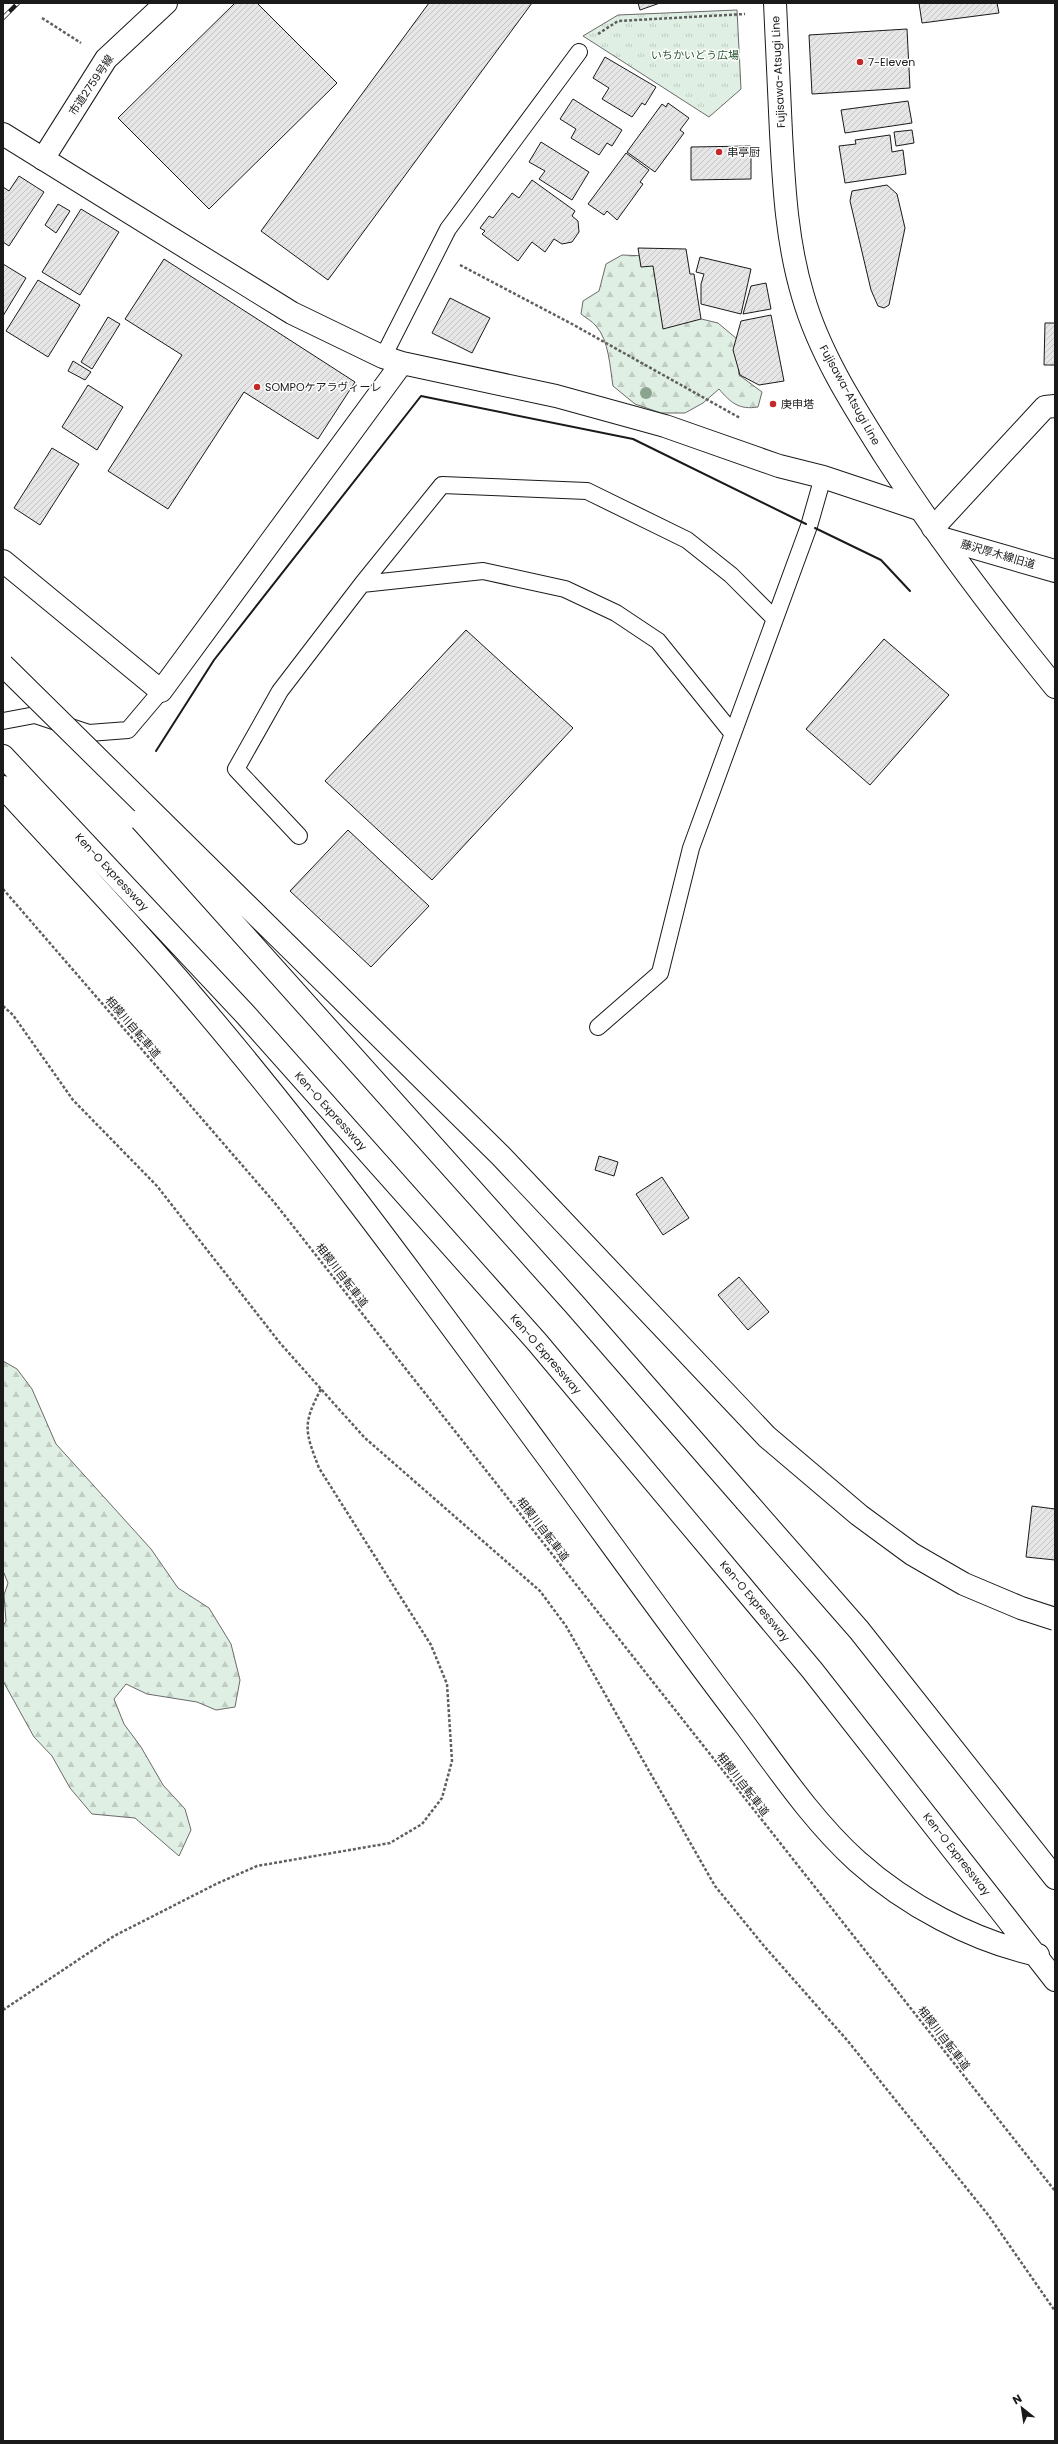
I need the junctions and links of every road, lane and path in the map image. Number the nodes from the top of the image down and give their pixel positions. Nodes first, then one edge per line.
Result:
1 (166, 3) edge
2 (775, 3) edge
3 (750, 14) dead end
4 (42, 18) dead end
5 (579, 52) joint
6 (106, 59) junction
7 (3, 134) edge
8 (43, 159) junction
9 (434, 252) junction
10 (392, 360) junction
11 (1055, 406) edge
12 (746, 422) dead end
13 (823, 477) junction
14 (919, 509) junction
15 (937, 533) junction
16 (3, 561) edge
17 (1055, 571) edge
18 (362, 584) junction
19 (775, 619) junction
20 (3, 667) edge
21 (1055, 687) edge
22 (161, 691) junction
23 (3, 721) edge
24 (733, 734) junction
25 (3, 756) edge
26 (3, 787) edge
27 (299, 836) dead end
28 (3, 889) edge
29 (3, 1006) edge
30 (598, 1027) dead end
31 (321, 1389) junction
32 (1055, 1619) edge
33 (1055, 1878) edge
34 (1055, 1958) edge
35 (1055, 1980) edge
36 (3, 2010) edge
37 (1055, 2191) edge
38 (1055, 2311) edge

1 - 6 main road, 市道2759号線
2 - 14 main road, Fujisawa-Atsugi Line
3 - 5 path
4 - 6 path
5 - 9 lane
6 - 8 main road, 市道2759号線
7 - 8 main road
8 - 10 main road
9 - 10 lane
9 - 12 path
10 - 13 main road
10 - 22 main road
11 - 15 main road
13 - 14 main road
13 - 19 lane
14 - 15 main road, Fujisawa-Atsugi Line
15 - 17 main road, 藤沢厚木線旧道
15 - 21 main road, Fujisawa-Atsugi Line
16 - 22 main road
18 - 19 lane
18 - 24 lane
18 - 27 lane
19 - 24 lane
20 - 32 main road, bridge
20 - 33 main road, bridge
22 - 23 lane
24 - 30 lane
25 - 35 main road, Ken-O Expressway
26 - 34 main road
28 - 37 path, 相模川自転車道
29 - 31 path
31 - 36 path
31 - 38 path

